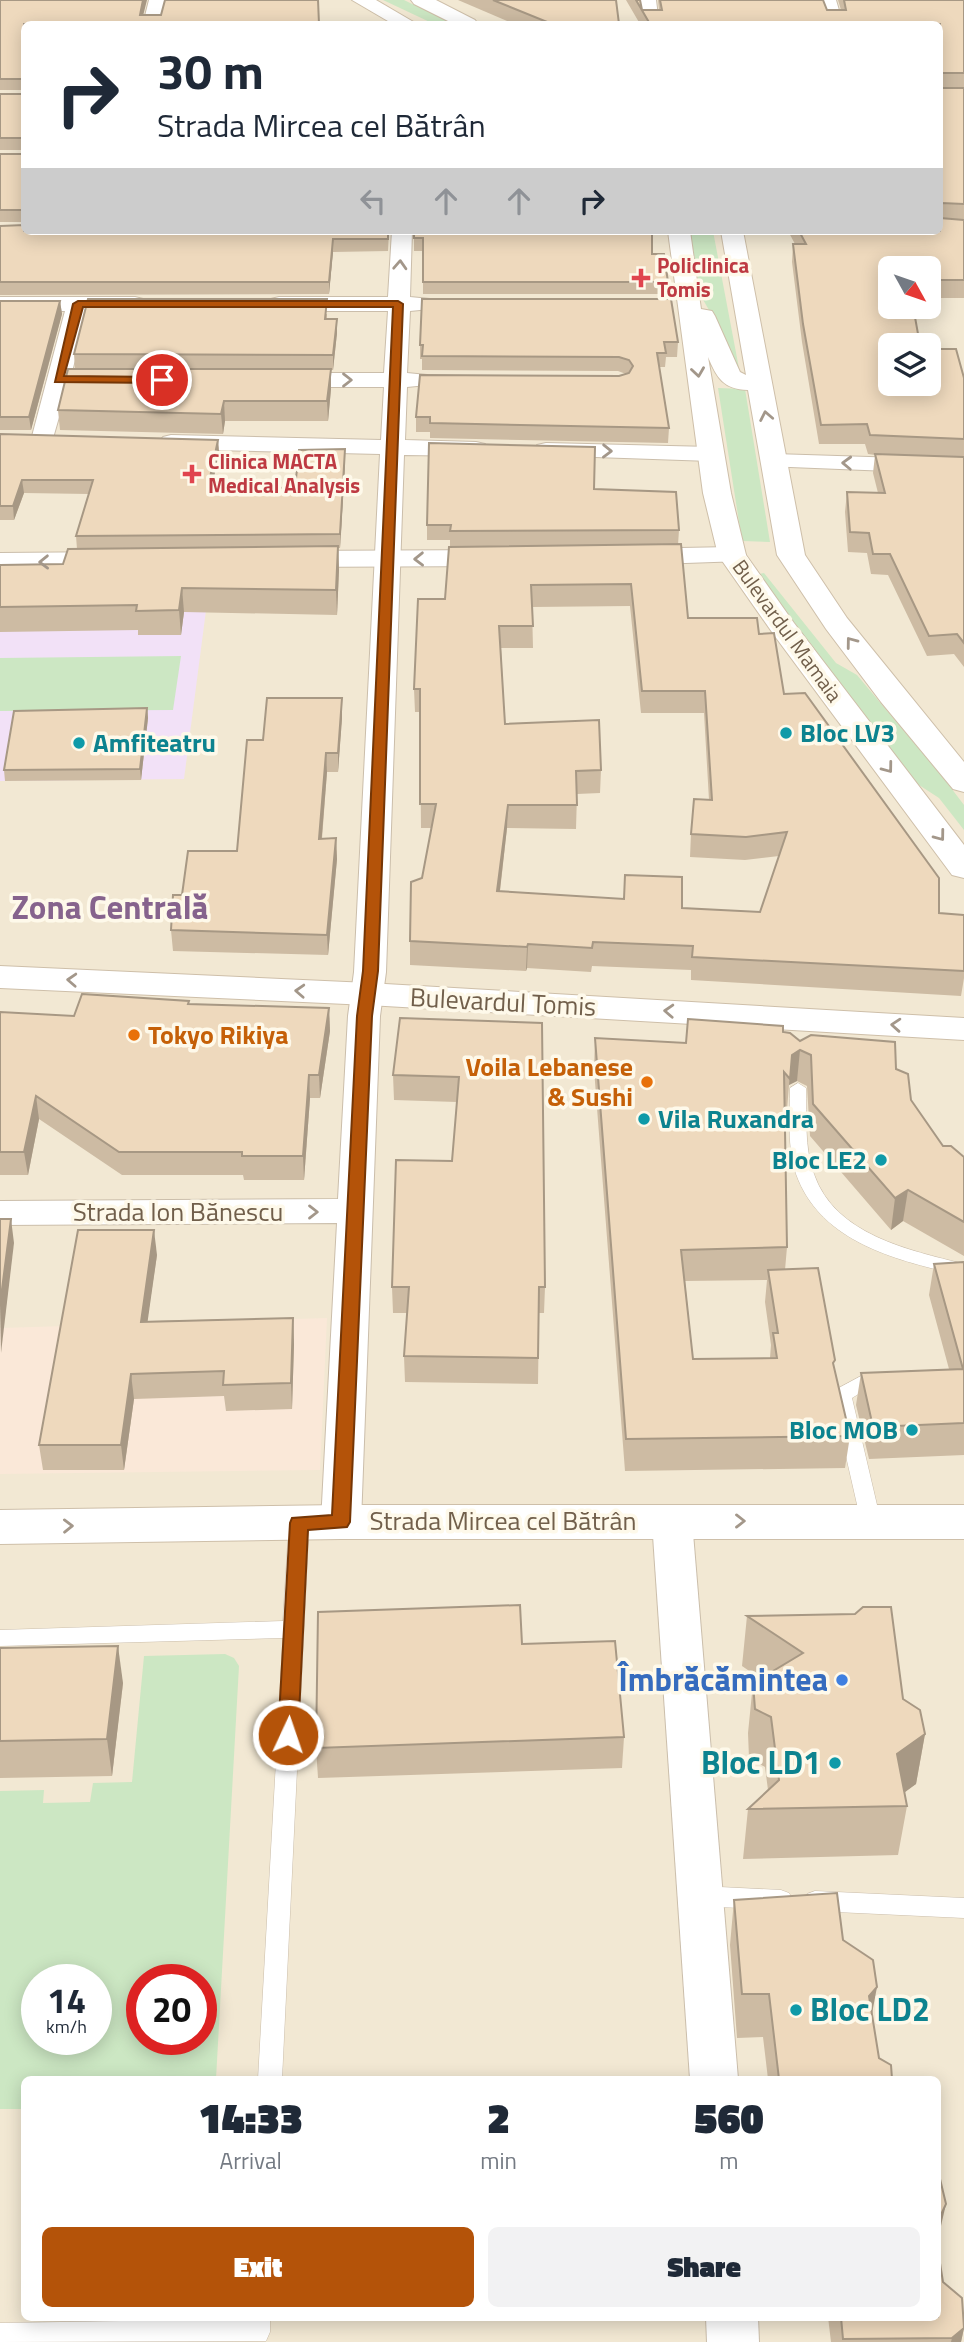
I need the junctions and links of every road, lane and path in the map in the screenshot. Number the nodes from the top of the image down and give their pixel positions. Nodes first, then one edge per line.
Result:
1 (158, 0) edge
2 (362, 0) edge
3 (421, 0) edge
4 (647, 0) edge
5 (827, 0) edge
6 (153, 21) edge
7 (400, 21) edge
8 (461, 21) edge
9 (650, 21) edge
10 (834, 21) edge
11 (402, 235) edge
12 (679, 235) edge
13 (733, 235) edge
14 (682, 301) junction
15 (0, 304) edge
16 (78, 304) junction
17 (162, 304) edge
18 (259, 304) edge
19 (398, 304) junction
20 (440, 304) edge
21 (58, 379) junction
22 (139, 380) edge
23 (260, 380) edge
24 (395, 380) junction
25 (437, 380) edge
26 (760, 383) junction
27 (71, 440) edge
28 (154, 442) edge
29 (392, 447) junction
30 (499, 449) edge
31 (526, 450) edge
32 (711, 454) junction
33 (774, 461) junction
34 (964, 467) edge
35 (732, 555) junction
36 (791, 555) junction
37 (603, 557) edge
38 (522, 558) edge
39 (261, 559) edge
40 (386, 559) junction
41 (150, 560) edge
42 (0, 562) edge
43 (964, 782) edge
44 (964, 868) edge
45 (0, 977) edge
46 (368, 994) junction
47 (964, 1029) edge
48 (798, 1088) dead end
49 (356, 1212) junction
50 (0, 1213) edge
51 (964, 1270) edge
52 (897, 1382) edge
53 (672, 1521) junction
54 (320, 1522) junction
55 (872, 1522) junction
56 (964, 1522) edge
57 (0, 1527) edge
58 (293, 1629) junction
59 (0, 1638) edge
60 (700, 1896) junction
61 (964, 1908) edge
62 (270, 2076) edge
63 (714, 2076) edge
64 (257, 2321) edge
65 (732, 2321) edge
66 (0, 2336) edge
67 (733, 2342) edge

1 - 6 street
2 - 7 main road
3 - 8 main road
4 - 9 street
5 - 10 street
19 -> 11 street
12 - 14 main road, Bulevardul Mamaia
13 - 26 main road, Bulevardul Mamaia
14 - 26 main road
14 -> 32 main road, Bulevardul Mamaia
15 - 16 street
16 - 17 street
16 - 21 street
18 - 19 street
19 - 20 street
19 - 24 street
21 - 22 street
21 - 27 street
23 -> 24 street
24 - 25 street
24 - 29 street
33 -> 26 main road, Bulevardul Mamaia
28 - 29 street
29 - 30 street
29 - 40 street
31 -> 32 street
32 - 35 main road, Bulevardul Mamaia
34 -> 33 street
33 - 36 main road, Bulevardul Mamaia
35 - 36 main road
35 - 37 main road
35 -> 44 main road, Bulevardul Mamaia
43 -> 36 main road, Bulevardul Mamaia
38 -> 40 main road
39 - 40 main road
40 - 46 street
41 -> 42 main road
46 -> 45 main road, Bulevardul Tomis
47 -> 46 main road, Bulevardul Tomis
46 - 49 street
48 - 51 lane
50 -> 49 street, Strada Ion Bănescu
49 - 54 street
52 - 55 lane
53 - 54 main road, Strada Mircea cel Bătrân
53 -> 55 main road, Strada Mircea cel Bătrân
53 - 60 street
57 -> 54 main road, Strada Mircea cel Bătrân
54 - 58 lane
55 - 56 main road, Strada Mircea cel Bătrân
58 - 59 lane
58 - 62 lane
60 - 61 lane
60 - 63 street
64 - 66 lane
65 - 67 street

